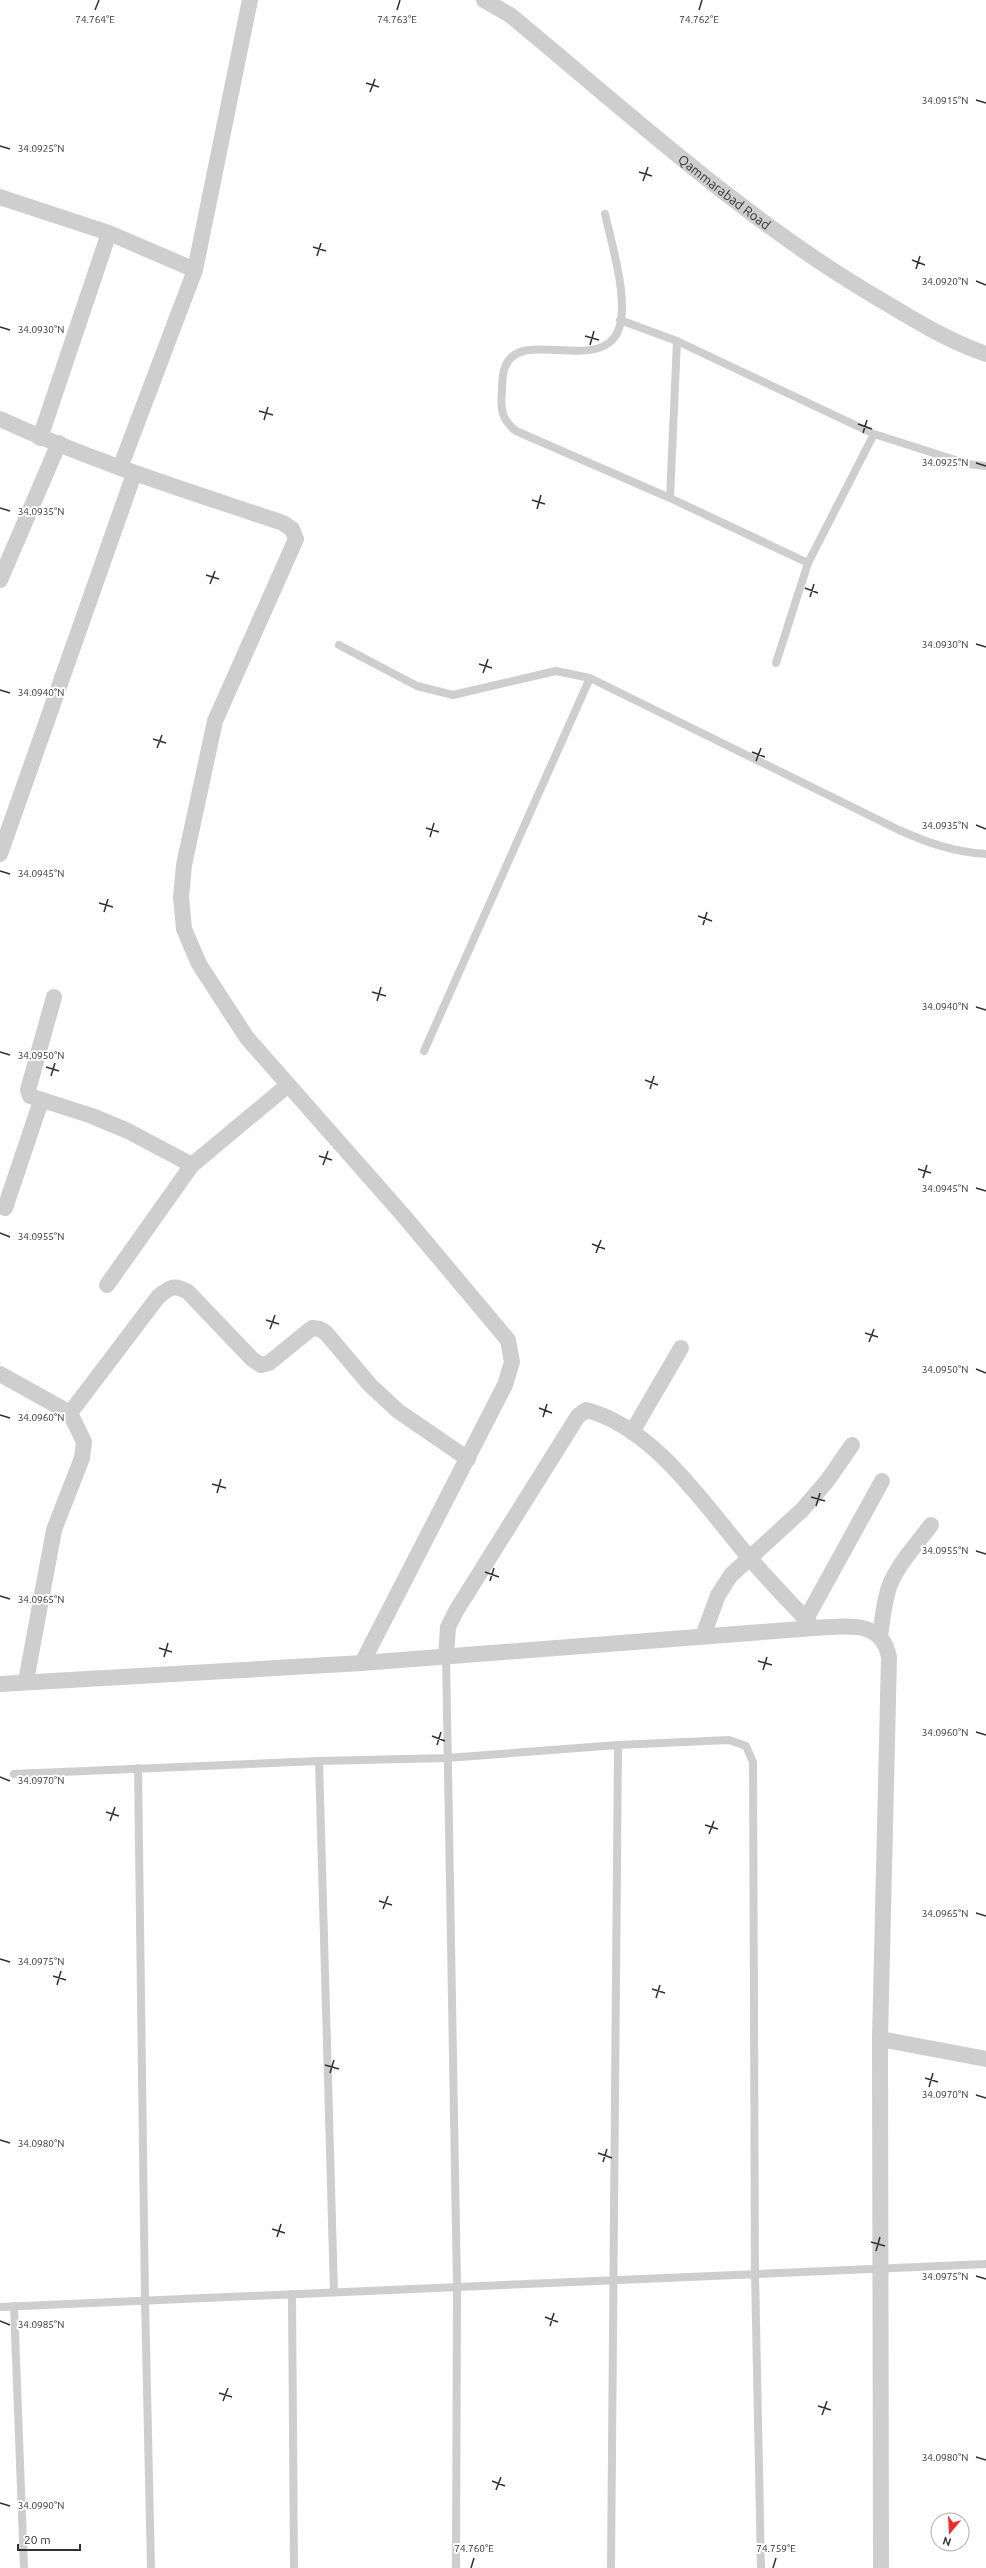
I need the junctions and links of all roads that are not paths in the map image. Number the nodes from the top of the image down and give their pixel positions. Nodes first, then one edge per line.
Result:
1 (250, 0) edge
2 (484, 0) edge
3 (509, 8) edge
4 (0, 197) edge
5 (605, 214) dead end
6 (109, 233) junction
7 (195, 270) junction
8 (620, 320) junction
9 (677, 341) junction
10 (986, 354) edge
11 (0, 419) edge
12 (874, 434) junction
13 (40, 438) junction
14 (59, 443) junction
15 (986, 466) edge
16 (127, 471) junction
17 (670, 498) junction
18 (808, 563) junction
19 (0, 580) edge
20 (339, 645) dead end
21 (776, 663) dead end
22 (590, 678) junction
23 (0, 854) edge
24 (986, 854) edge
25 (54, 997) dead end
26 (424, 1051) dead end
27 (288, 1085) junction
28 (41, 1101) junction
29 (192, 1165) junction
30 (5, 1208) dead end
31 (107, 1285) dead end
32 (681, 1348) dead end
33 (0, 1374) edge
34 (70, 1413) junction
35 (632, 1432) junction
36 (852, 1445) dead end
37 (468, 1459) junction
38 (882, 1481) dead end
39 (931, 1525) dead end
40 (749, 1557) junction
41 (810, 1624) junction
42 (703, 1636) junction
43 (880, 1637) junction
44 (446, 1656) junction
45 (362, 1663) junction
46 (26, 1681) junction
47 (0, 1684) edge
48 (618, 1745) junction
49 (447, 1758) junction
50 (319, 1761) junction
51 (138, 1768) junction
52 (14, 1774) dead end
53 (880, 2040) junction
54 (986, 2059) edge
55 (986, 2264) edge
56 (880, 2268) junction
57 (755, 2273) junction
58 (614, 2279) junction
59 (457, 2286) junction
60 (334, 2292) junction
61 (292, 2294) junction
62 (145, 2300) junction
63 (14, 2306) junction
64 (0, 2307) edge
65 (24, 2568) edge
66 (151, 2568) edge
67 (294, 2568) edge
68 (456, 2568) edge
69 (611, 2568) edge
70 (761, 2568) edge
71 (881, 2568) edge

1 - 7 street
2 - 3 street, Qammarabad Road
3 - 10 street, Qammarabad Road
4 - 6 street
5 - 8 lane
6 - 7 street
6 - 13 street
7 - 16 street
8 - 9 lane
8 - 17 lane
9 - 12 lane
9 - 17 lane
11 - 13 street
12 - 15 lane
12 - 18 lane
13 - 14 street
14 - 16 street
14 - 19 street
16 - 23 street
16 - 27 street
17 - 18 lane
18 - 21 lane
20 - 22 lane
22 - 24 lane
22 - 26 lane
25 - 28 street
27 - 29 street
27 - 37 street
28 - 29 street
28 - 30 street
29 - 31 street
32 - 35 street
33 - 34 street
34 - 37 street
34 - 46 street
35 - 40 street
35 - 44 street
36 - 40 street
37 - 45 street
38 - 41 street
39 - 43 street
40 - 41 street
40 - 42 street
41 - 42 street
41 - 43 street
42 - 44 street
43 - 53 street
44 - 45 street
44 - 49 lane
45 - 46 street
46 - 47 street
48 - 49 lane
48 - 57 lane
48 - 58 lane
49 - 50 lane
49 - 59 lane
50 - 51 lane
50 - 60 lane
51 - 52 lane
51 - 62 lane
53 - 54 street
53 - 56 street
55 - 56 lane
56 - 57 lane
56 - 71 street
57 - 58 lane
57 - 70 lane
58 - 59 lane
58 - 69 lane
59 - 60 lane
59 - 68 lane
60 - 61 lane
61 - 62 lane
61 - 67 lane
62 - 63 lane
62 - 66 lane
63 - 64 lane
63 - 65 lane

